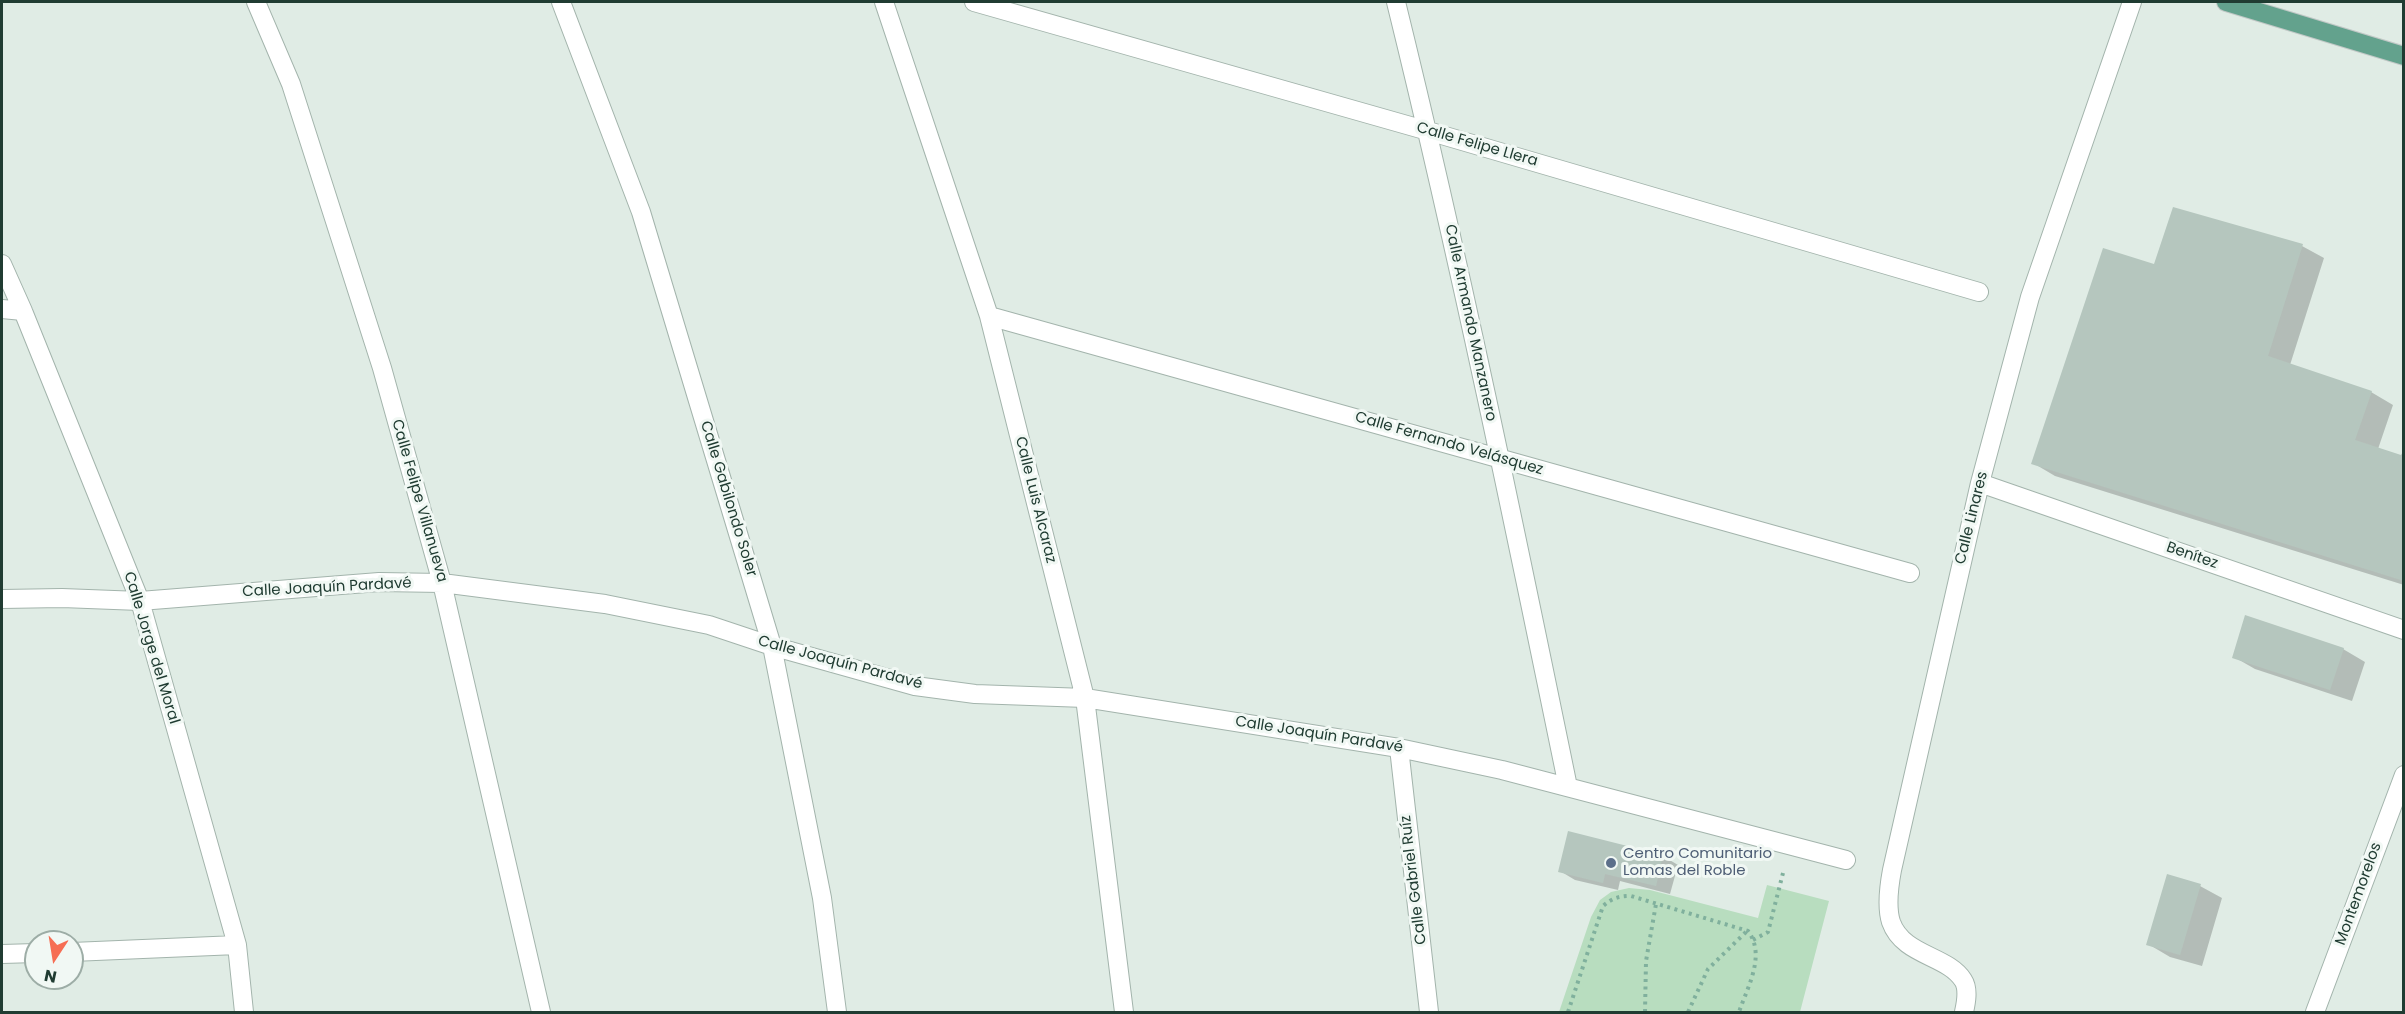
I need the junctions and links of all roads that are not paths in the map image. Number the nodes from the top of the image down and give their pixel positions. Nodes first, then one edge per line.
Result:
1 (256, 2) edge
2 (561, 2) edge
3 (884, 2) edge
4 (974, 2) edge
5 (1396, 2) edge
6 (2132, 2) edge
7 (2226, 2) edge
8 (2403, 56) edge
9 (1428, 131) junction
10 (2, 264) edge
11 (1979, 292) dead end
12 (2, 309) edge
13 (23, 311) junction
14 (989, 316) junction
15 (1500, 458) junction
16 (1980, 483) junction
17 (1910, 573) dead end
18 (442, 583) junction
19 (2, 599) edge
20 (140, 601) junction
21 (2403, 630) edge
22 (772, 646) junction
23 (1085, 698) junction
24 (1399, 748) junction
25 (2403, 775) edge
26 (1568, 787) junction
27 (1846, 860) dead end
28 (237, 945) junction
29 (84, 951) edge
30 (24, 953) edge
31 (2, 954) edge
32 (244, 1012) edge
33 (541, 1012) edge
34 (837, 1012) edge
35 (1124, 1012) edge
36 (1429, 1012) edge
37 (1964, 1012) edge
38 (2315, 1012) edge

1 - 18 street, Calle Felipe Villanueva
2 - 22 street, Calle Gabilondo Soler
3 - 14 street, Calle Luis Alcaraz
4 - 9 street, Calle Felipe Llera
5 - 9 street, Calle Armando Manzanero
6 - 16 street, Calle Linares
7 - 8 main road
9 - 11 street, Calle Felipe Llera
9 - 15 street, Calle Armando Manzanero
10 - 13 street, Calle Jorge del Moral
12 - 13 street
13 - 20 street, Calle Jorge del Moral
14 - 15 street, Calle Fernando Velásquez
14 - 23 street, Calle Luis Alcaraz
15 - 17 street, Calle Fernando Velásquez
15 - 26 street, Calle Armando Manzanero
16 - 21 street, Benítez
16 - 37 street, Calle Linares
18 - 20 street, Calle Joaquín Pardavé
18 - 22 street, Calle Joaquín Pardavé
18 - 33 street, Calle Felipe Villanueva
19 - 20 street, Calle Joaquín Pardavé
20 - 28 street, Calle Jorge del Moral
22 - 23 street, Calle Joaquín Pardavé
22 - 34 street, Calle Gabilondo Soler
23 - 24 street, Calle Joaquín Pardavé
23 - 35 street, Calle Luis Alcaraz
24 - 26 street, Calle Joaquín Pardavé
24 - 36 street, Calle Gabriel Ruíz
25 - 38 street, Montemorelos
26 - 27 street, Calle Joaquín Pardavé
28 - 29 street
28 - 32 street, Calle Jorge del Moral
30 - 31 street

